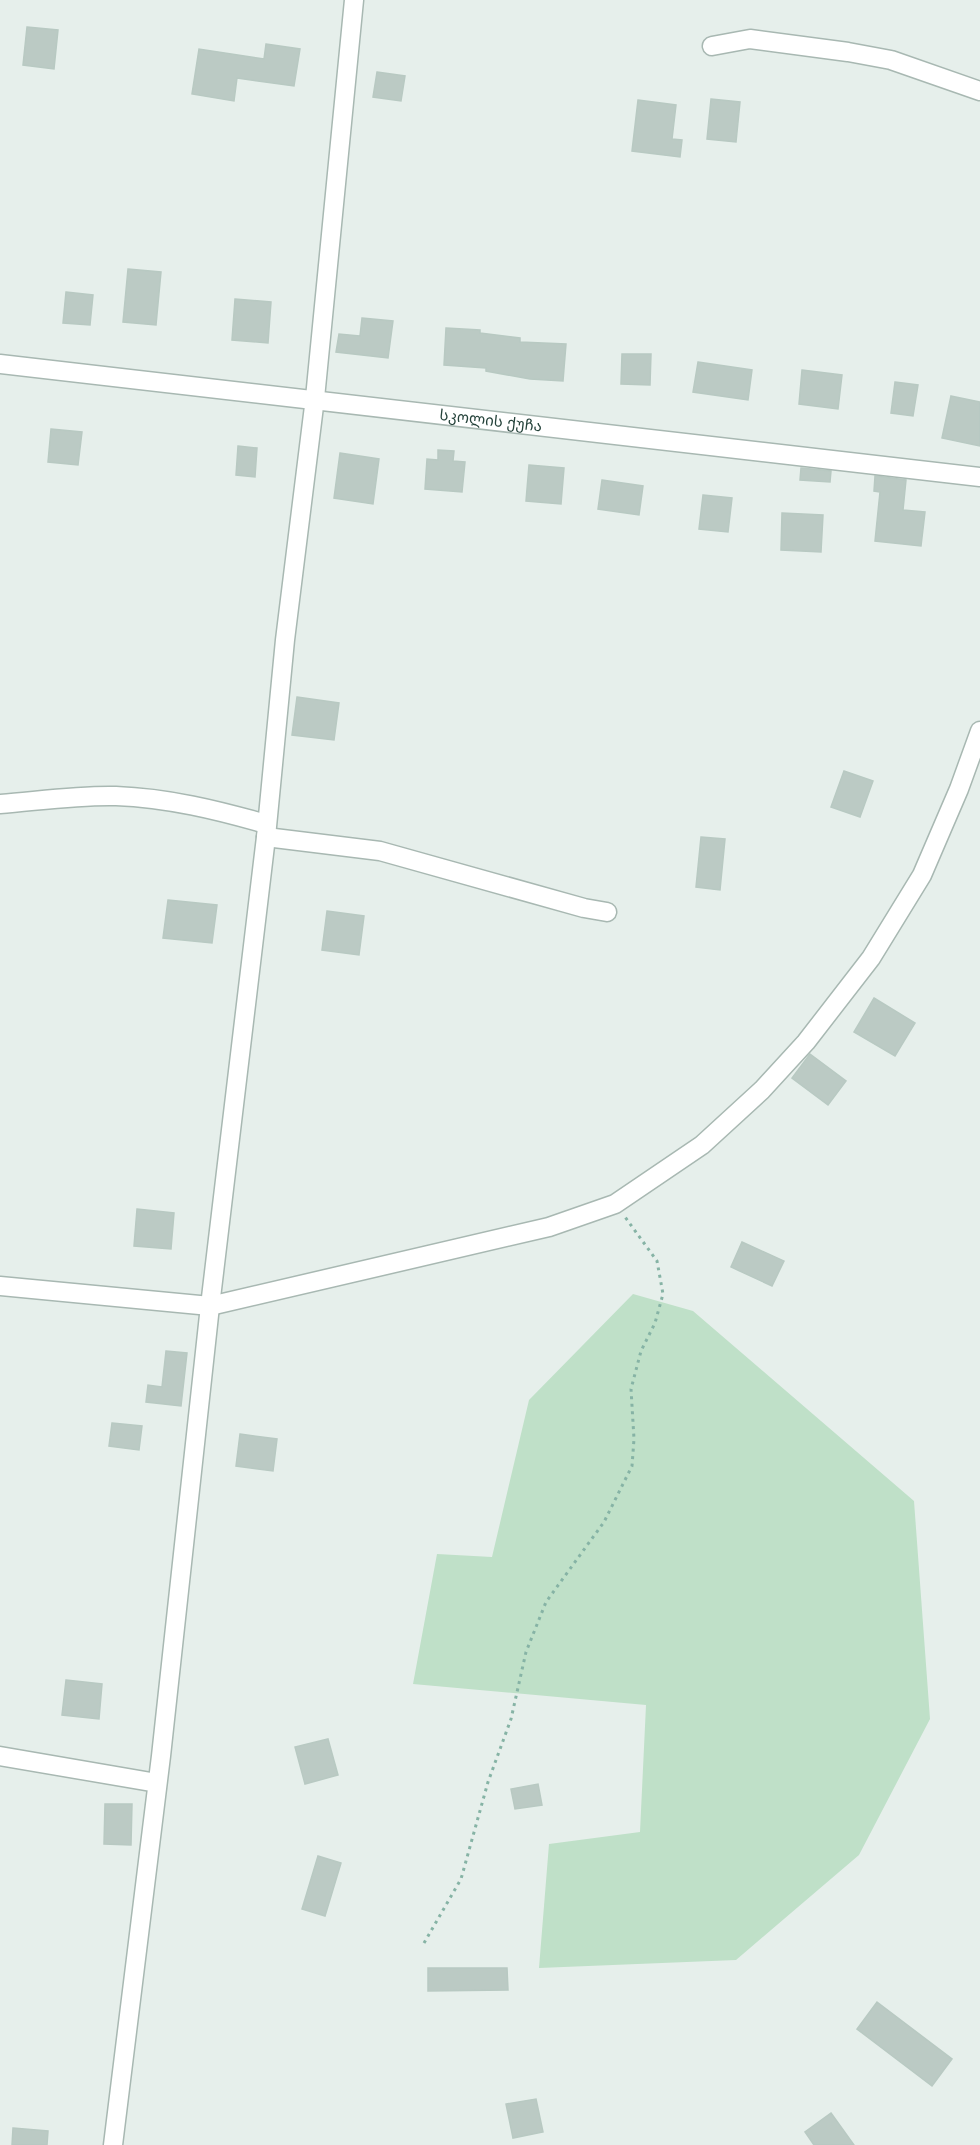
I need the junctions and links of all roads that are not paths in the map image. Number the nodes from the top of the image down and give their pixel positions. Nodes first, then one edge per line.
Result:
1 (354, 0) edge
2 (712, 46) dead end
3 (980, 91) edge
4 (0, 364) edge
5 (315, 398) junction
6 (980, 477) edge
7 (980, 731) edge
8 (0, 804) edge
9 (266, 830) junction
10 (607, 912) dead end
11 (0, 1286) edge
12 (210, 1305) junction
13 (0, 1755) edge
14 (157, 1783) junction
15 (112, 2145) edge

1 - 5 street
2 - 3 street
4 - 5 street, სკოლის ქუჩა
5 - 6 street, სკოლის ქუჩა
5 - 9 street
7 - 12 street
8 - 9 street
9 - 10 street
9 - 12 street
11 - 12 street
12 - 14 street
13 - 14 street
14 - 15 street

